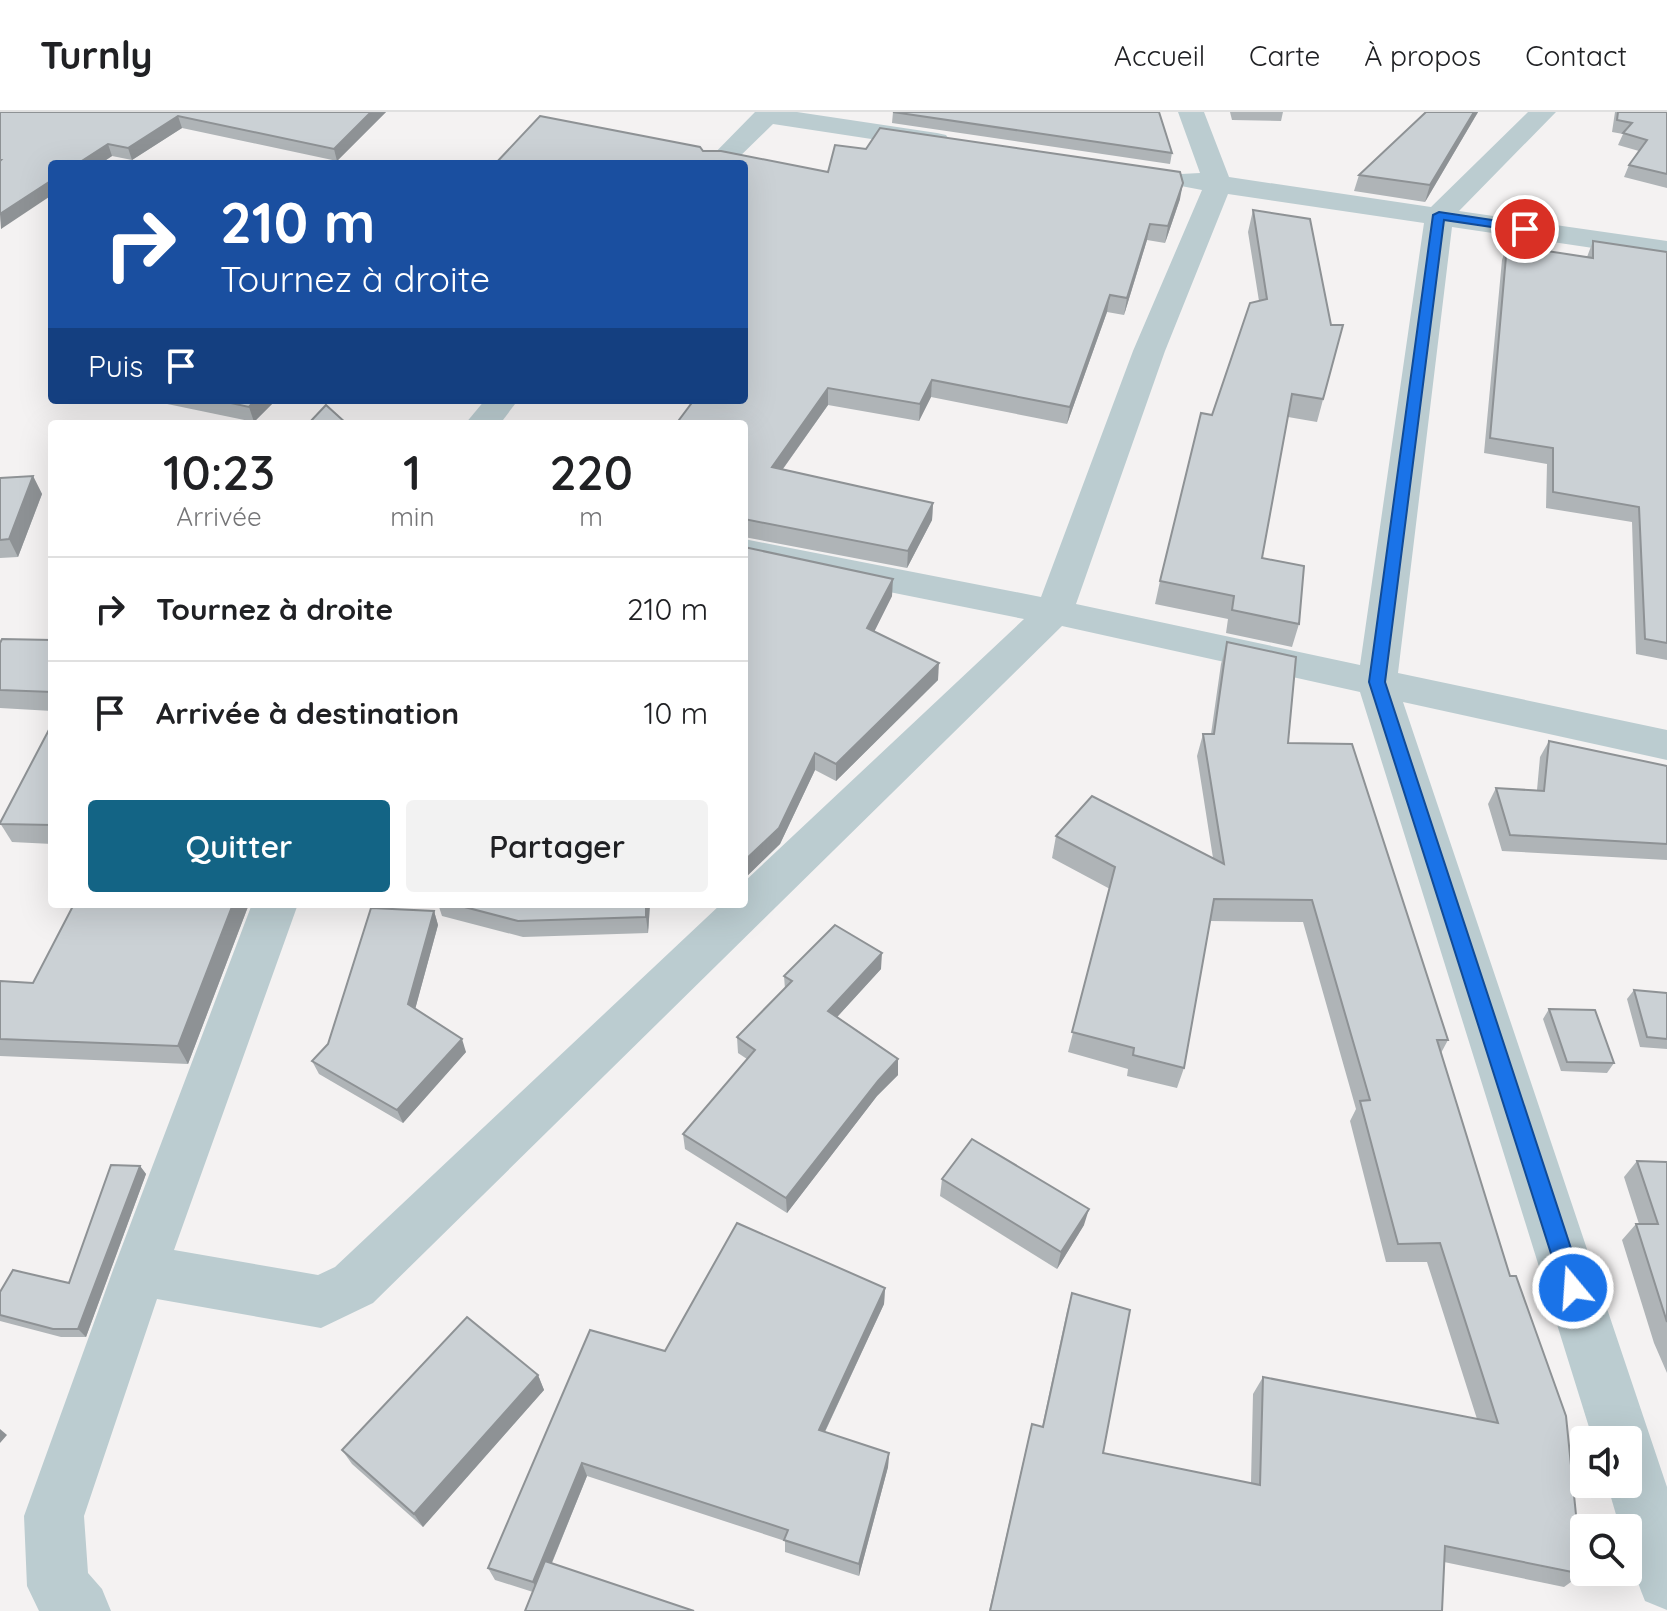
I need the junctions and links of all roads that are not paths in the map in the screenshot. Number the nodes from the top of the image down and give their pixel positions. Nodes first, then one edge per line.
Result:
1 (1191, 112) edge
2 (1543, 112) edge
3 (768, 114) edge
4 (969, 146) edge
5 (721, 160) edge
6 (1171, 177) edge
7 (1218, 184) junction
8 (1439, 215) junction
9 (1667, 250) edge
10 (499, 404) edge
11 (485, 420) edge
12 (748, 552) edge
13 (1054, 612) junction
14 (1377, 682) junction
15 (1667, 745) edge
16 (748, 906) edge
17 (274, 908) edge
18 (746, 908) edge
19 (140, 1270) junction
20 (1617, 1426) edge
21 (1641, 1498) edge
22 (1667, 1579) edge
23 (80, 1611) edge

1 - 7 street
2 - 8 street
3 - 4 street
3 - 5 street
6 - 7 street
7 - 8 street
7 - 13 street
8 - 9 street
8 - 14 street
10 - 11 street
12 - 13 street
13 - 14 street
13 - 16 street
14 - 15 street
14 - 20 street
17 - 19 street
18 - 19 street
19 - 23 street
21 - 22 street

